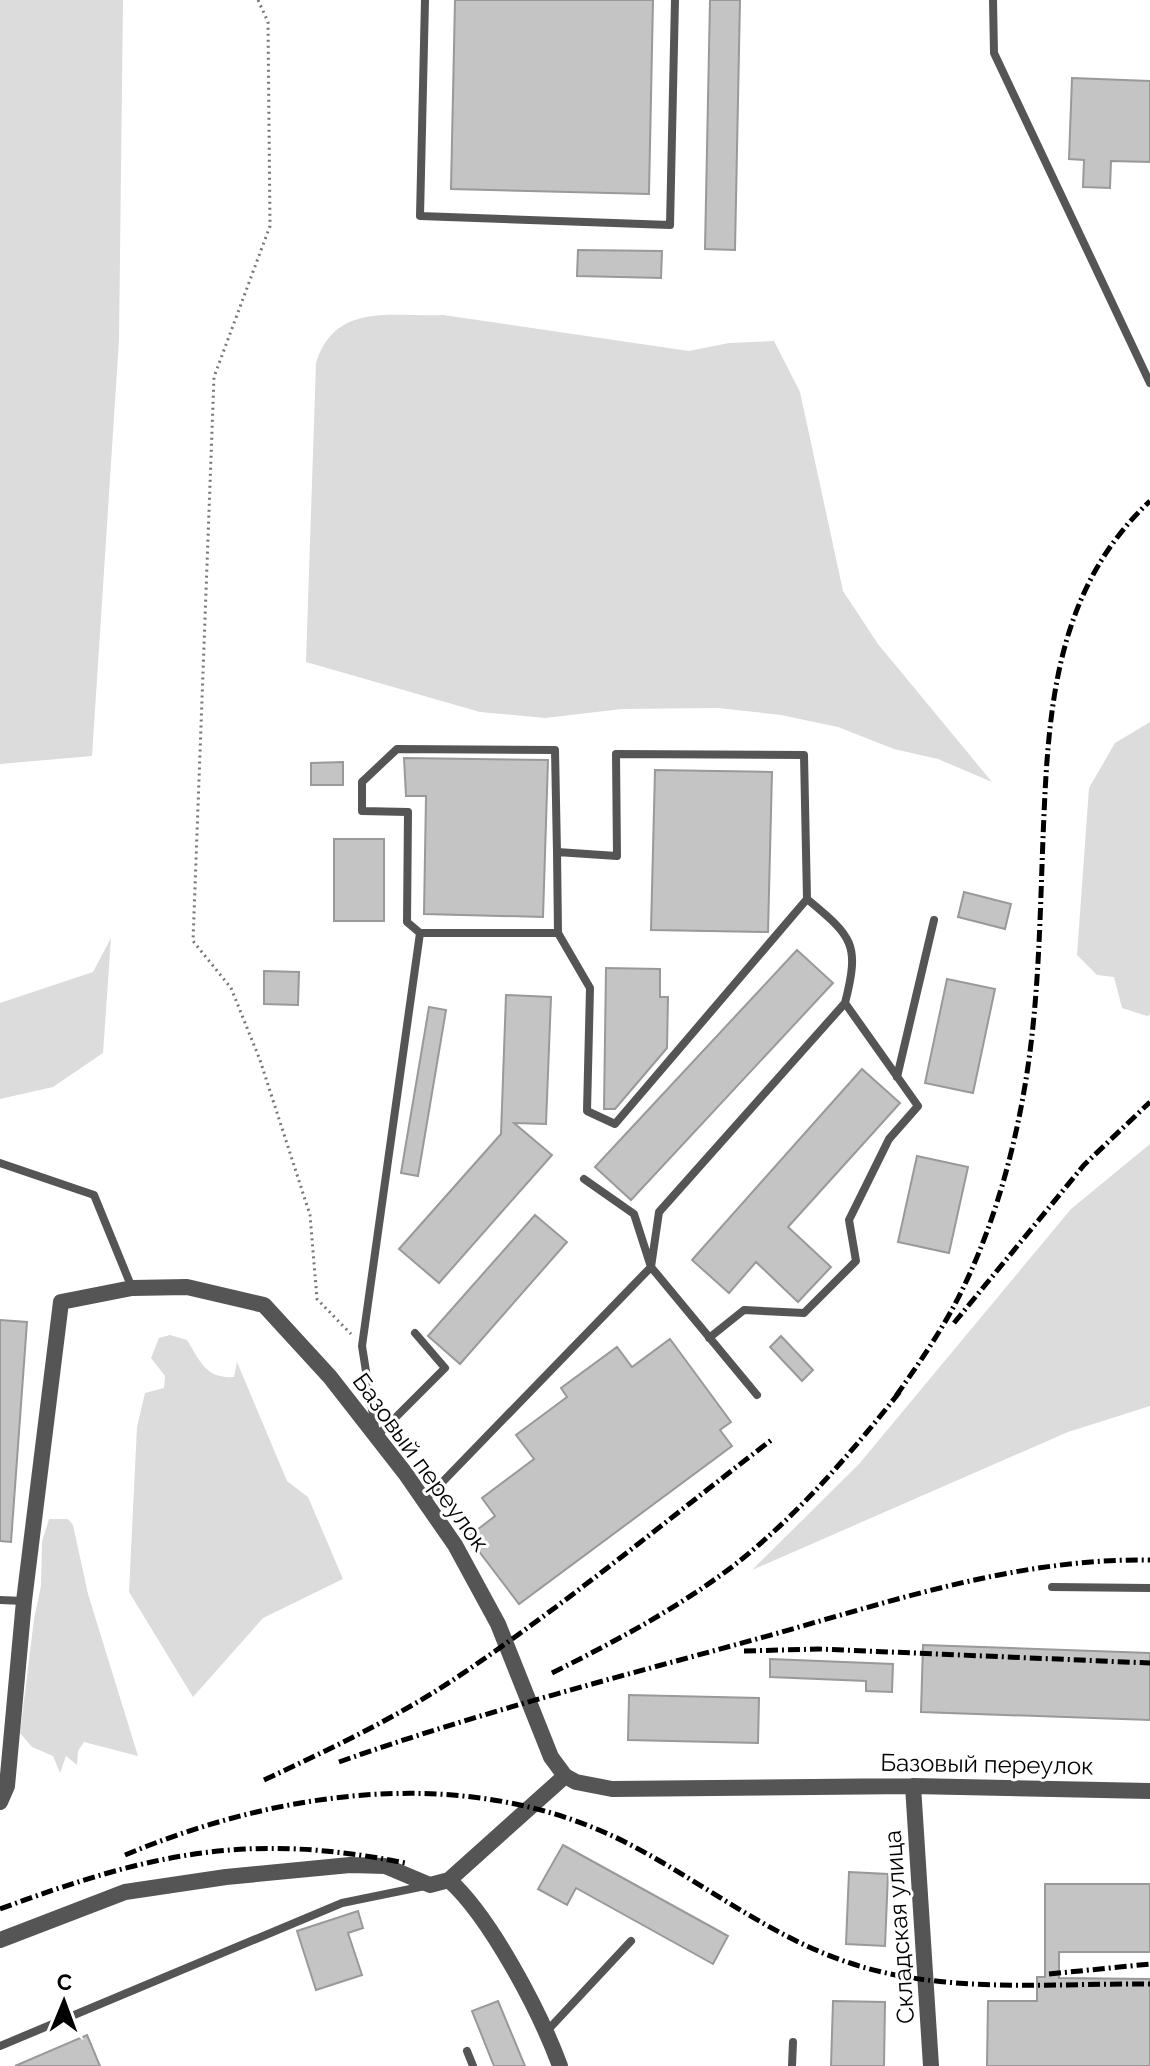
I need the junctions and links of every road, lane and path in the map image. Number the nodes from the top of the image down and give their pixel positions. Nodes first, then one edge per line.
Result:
1 (258, 0) edge
2 (425, 0) edge
3 (675, 0) edge
4 (993, 0) edge
5 (1150, 383) edge
6 (557, 852) junction
7 (807, 899) junction
8 (934, 920) dead end
9 (420, 933) junction
10 (558, 933) junction
11 (845, 1003) junction
12 (897, 1077) junction
13 (0, 1163) edge
14 (584, 1179) dead end
15 (651, 1267) junction
16 (132, 1288) junction
17 (415, 1333) dead end
18 (709, 1338) junction
19 (362, 1346) junction
20 (757, 1395) dead end
21 (376, 1437) junction
22 (425, 1500) junction
23 (1052, 1587) dead end
24 (1150, 1588) edge
25 (0, 1600) edge
26 (24, 1601) junction
27 (565, 1776) junction
28 (913, 1786) junction
29 (1150, 1791) edge
30 (0, 1802) edge
31 (449, 1880) junction
32 (430, 1885) junction
33 (0, 1940) edge
34 (631, 1941) dead end
35 (545, 2032) junction
36 (793, 2042) dead end
37 (0, 2046) edge
38 (467, 2051) dead end
39 (473, 2066) edge
40 (560, 2066) edge
41 (792, 2066) edge
42 (931, 2066) edge

1 - 19 path
2 - 3 lane
4 - 5 lane
6 - 7 lane
6 - 9 lane
6 - 10 lane
7 - 10 lane
7 - 11 lane
8 - 12 lane
9 - 10 lane
9 - 19 lane
11 - 12 lane
11 - 15 lane
12 - 18 lane
13 - 16 lane
14 - 15 lane
15 - 18 lane
15 - 22 lane
16 - 21 street, Базовый переулок
16 - 26 street, Базовый переулок
17 - 21 lane
18 - 20 lane
19 - 21 lane
21 - 22 street, Базовый переулок
22 - 27 street, Базовый переулок
23 - 24 lane
25 - 26 lane
26 - 30 street, Базовый переулок
27 - 28 street, Базовый переулок
27 - 31 street
28 - 29 street, Базовый переулок
28 - 42 street, Складская улица
31 - 32 street
31 - 35 street
32 - 33 street
32 - 37 lane
34 - 35 lane
35 - 40 street
36 - 41 lane
38 - 39 lane

